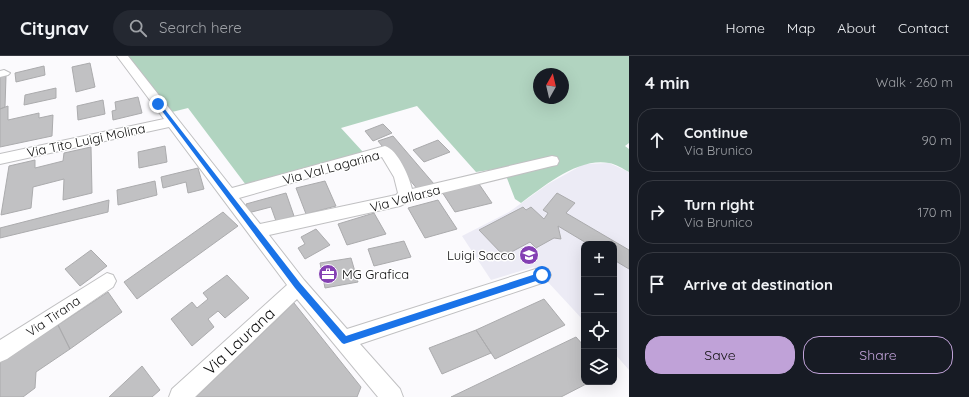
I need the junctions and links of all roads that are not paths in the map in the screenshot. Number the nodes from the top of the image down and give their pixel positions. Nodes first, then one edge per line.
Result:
1 (122, 56) edge
2 (172, 122) junction
3 (0, 159) edge
4 (552, 161) dead end
5 (229, 195) junction
6 (406, 196) junction
7 (257, 231) junction
8 (542, 275) dead end
9 (107, 281) dead end
10 (298, 286) junction
11 (344, 340) junction
12 (0, 352) edge
13 (180, 397) edge
14 (392, 397) edge

1 - 2 street
2 - 3 street, Via Tito Luigi Molina
2 - 5 street
4 - 6 street, Via Vallarsa
5 - 6 street, Via Val Lagarina
5 - 7 street
6 - 7 street, Via Vallarsa
7 - 10 street
8 - 11 street
9 - 12 street, Via Tirana
10 - 11 street
10 - 13 street, Via Laurana
11 - 14 street

